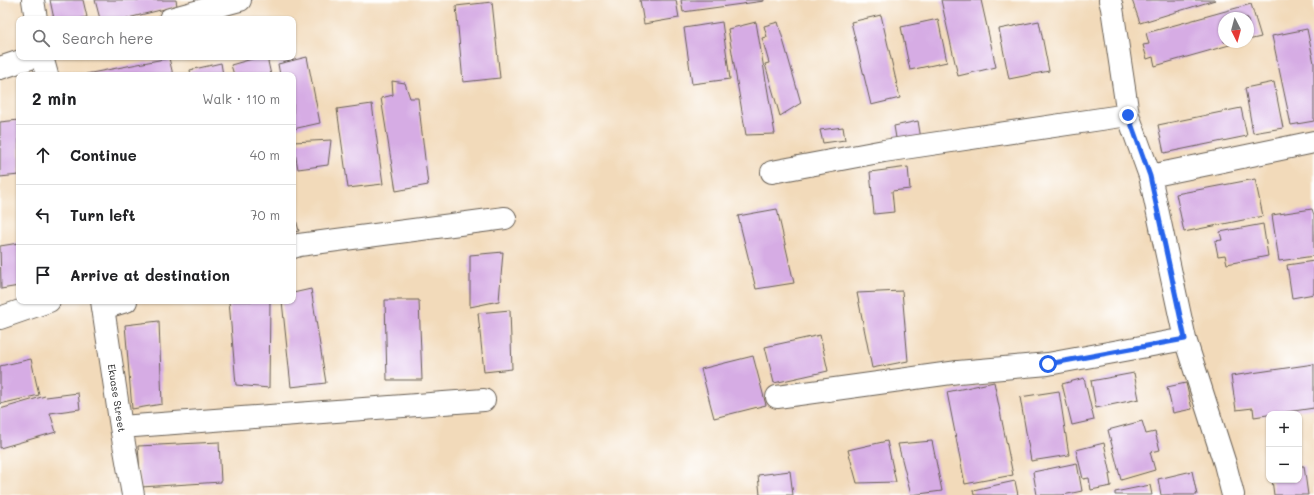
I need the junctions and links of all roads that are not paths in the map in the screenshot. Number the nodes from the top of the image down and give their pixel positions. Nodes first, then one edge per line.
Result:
1 (33, 0) edge
2 (240, 0) edge
3 (1110, 0) edge
4 (36, 16) edge
5 (181, 16) edge
6 (24, 60) edge
7 (43, 60) edge
8 (0, 68) edge
9 (46, 72) edge
10 (1128, 115) junction
11 (1314, 142) edge
12 (772, 172) dead end
13 (1150, 176) junction
14 (505, 218) dead end
15 (296, 246) edge
16 (40, 304) edge
17 (103, 305) edge
18 (0, 318) edge
19 (1185, 339) junction
20 (777, 397) dead end
21 (484, 400) dead end
22 (121, 427) junction
23 (133, 495) edge
24 (1233, 495) edge

1 - 4 street
2 - 5 street
3 - 10 street
6 - 8 street
7 - 9 street
10 - 12 street
10 - 13 street
11 - 13 street
13 - 19 street
14 - 15 street
16 - 18 street
17 - 22 street, Ekuase Street
19 - 20 street
19 - 24 street
21 - 22 street
22 - 23 street, Ekuase Street

